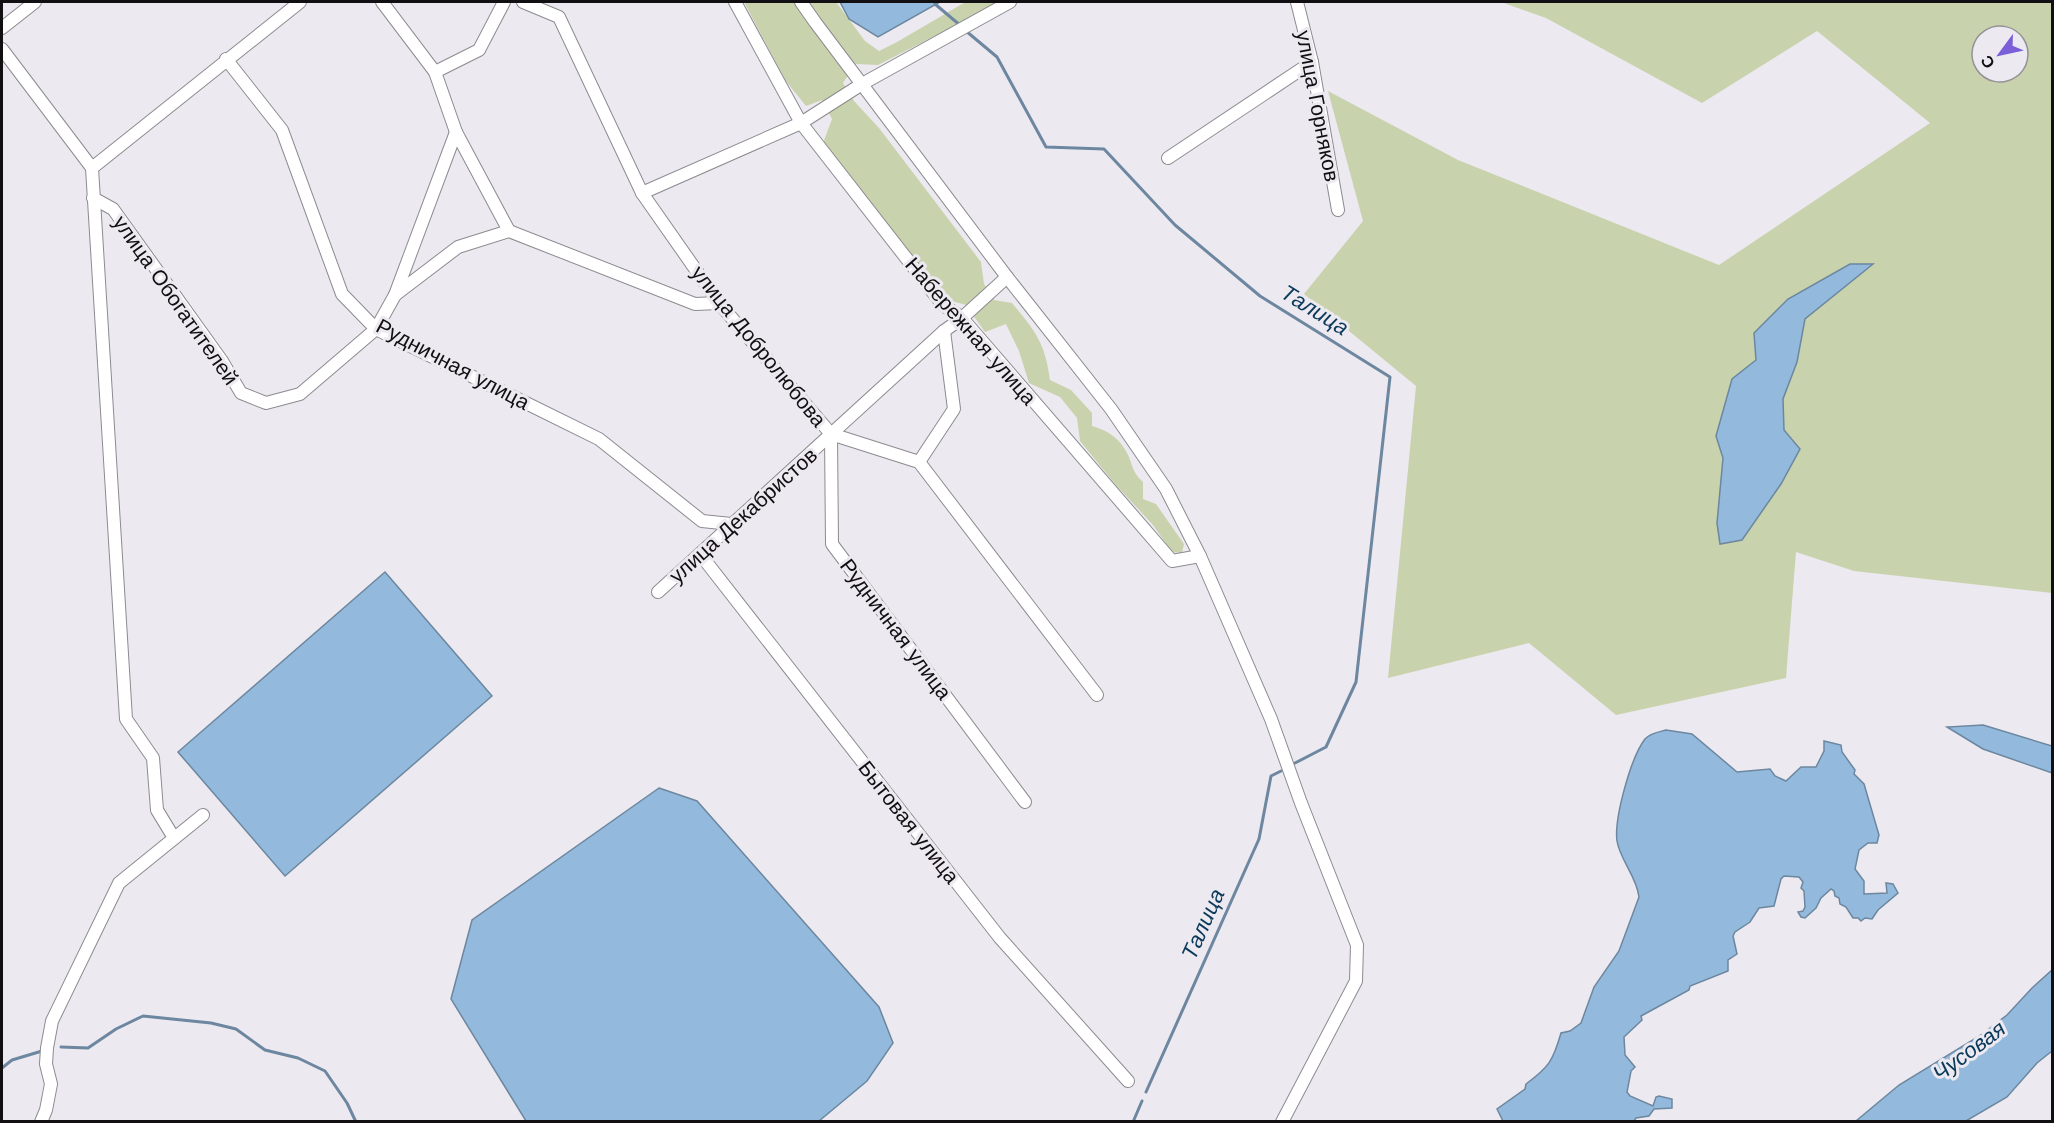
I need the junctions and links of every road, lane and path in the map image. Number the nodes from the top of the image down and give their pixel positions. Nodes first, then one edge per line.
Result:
1 (35, 2) edge
2 (300, 2) edge
3 (382, 2) edge
4 (504, 2) edge
5 (523, 2) edge
6 (735, 2) edge
7 (801, 2) edge
8 (1010, 2) edge
9 (1297, 2) edge
10 (2, 28) edge
11 (2, 49) edge
12 (226, 59) junction
13 (1312, 62) junction
14 (435, 72) junction
15 (862, 84) junction
16 (801, 123) junction
17 (456, 132) junction
18 (1168, 158) dead end
19 (92, 168) junction
20 (642, 193) junction
21 (93, 198) junction
22 (1338, 210) dead end
23 (509, 231) junction
24 (1006, 278) junction
25 (395, 295) junction
26 (719, 303) junction
27 (962, 318) junction
28 (376, 329) junction
29 (944, 331) junction
30 (831, 434) junction
31 (919, 462) junction
32 (731, 524) junction
33 (700, 554) junction
34 (1200, 556) junction
35 (658, 592) dead end
36 (1097, 695) dead end
37 (1025, 802) dead end
38 (203, 815) dead end
39 (174, 838) junction
40 (1128, 1081) dead end
41 (41, 1122) edge
42 (1282, 1122) edge

1 - 10 street
2 - 12 street
3 - 14 street
4 - 14 street
5 - 20 street, улица Добролюбова
6 - 16 street, Набережная улица
7 - 15 street
8 - 15 street
9 - 13 street, улица Горняков
11 - 19 street
12 - 19 street
12 - 28 street, Рудничная улица
13 - 18 street
13 - 22 street, улица Горняков
14 - 17 street
15 - 16 street
15 - 24 street
16 - 20 street
16 - 27 street, Набережная улица
17 - 23 street
17 - 25 street
19 - 21 street
20 - 26 street, улица Добролюбова
21 - 28 street, улица Обогатителей
21 - 39 street
23 - 25 street
23 - 26 street
24 - 27 street, улица Декабристов
24 - 34 street
25 - 28 street
26 - 30 street, улица Добролюбова
27 - 29 street, улица Декабристов
27 - 34 street, Набережная улица
28 - 32 street, Рудничная улица
29 - 30 street, улица Декабристов
29 - 31 street
30 - 31 street, улица Добролюбова
30 - 32 street, улица Декабристов
30 - 37 street, Рудничная улица
31 - 36 street
32 - 33 street, улица Декабристов
33 - 35 street, улица Декабристов
33 - 40 street, Бытовая улица
34 - 42 street
38 - 39 street
39 - 41 street

